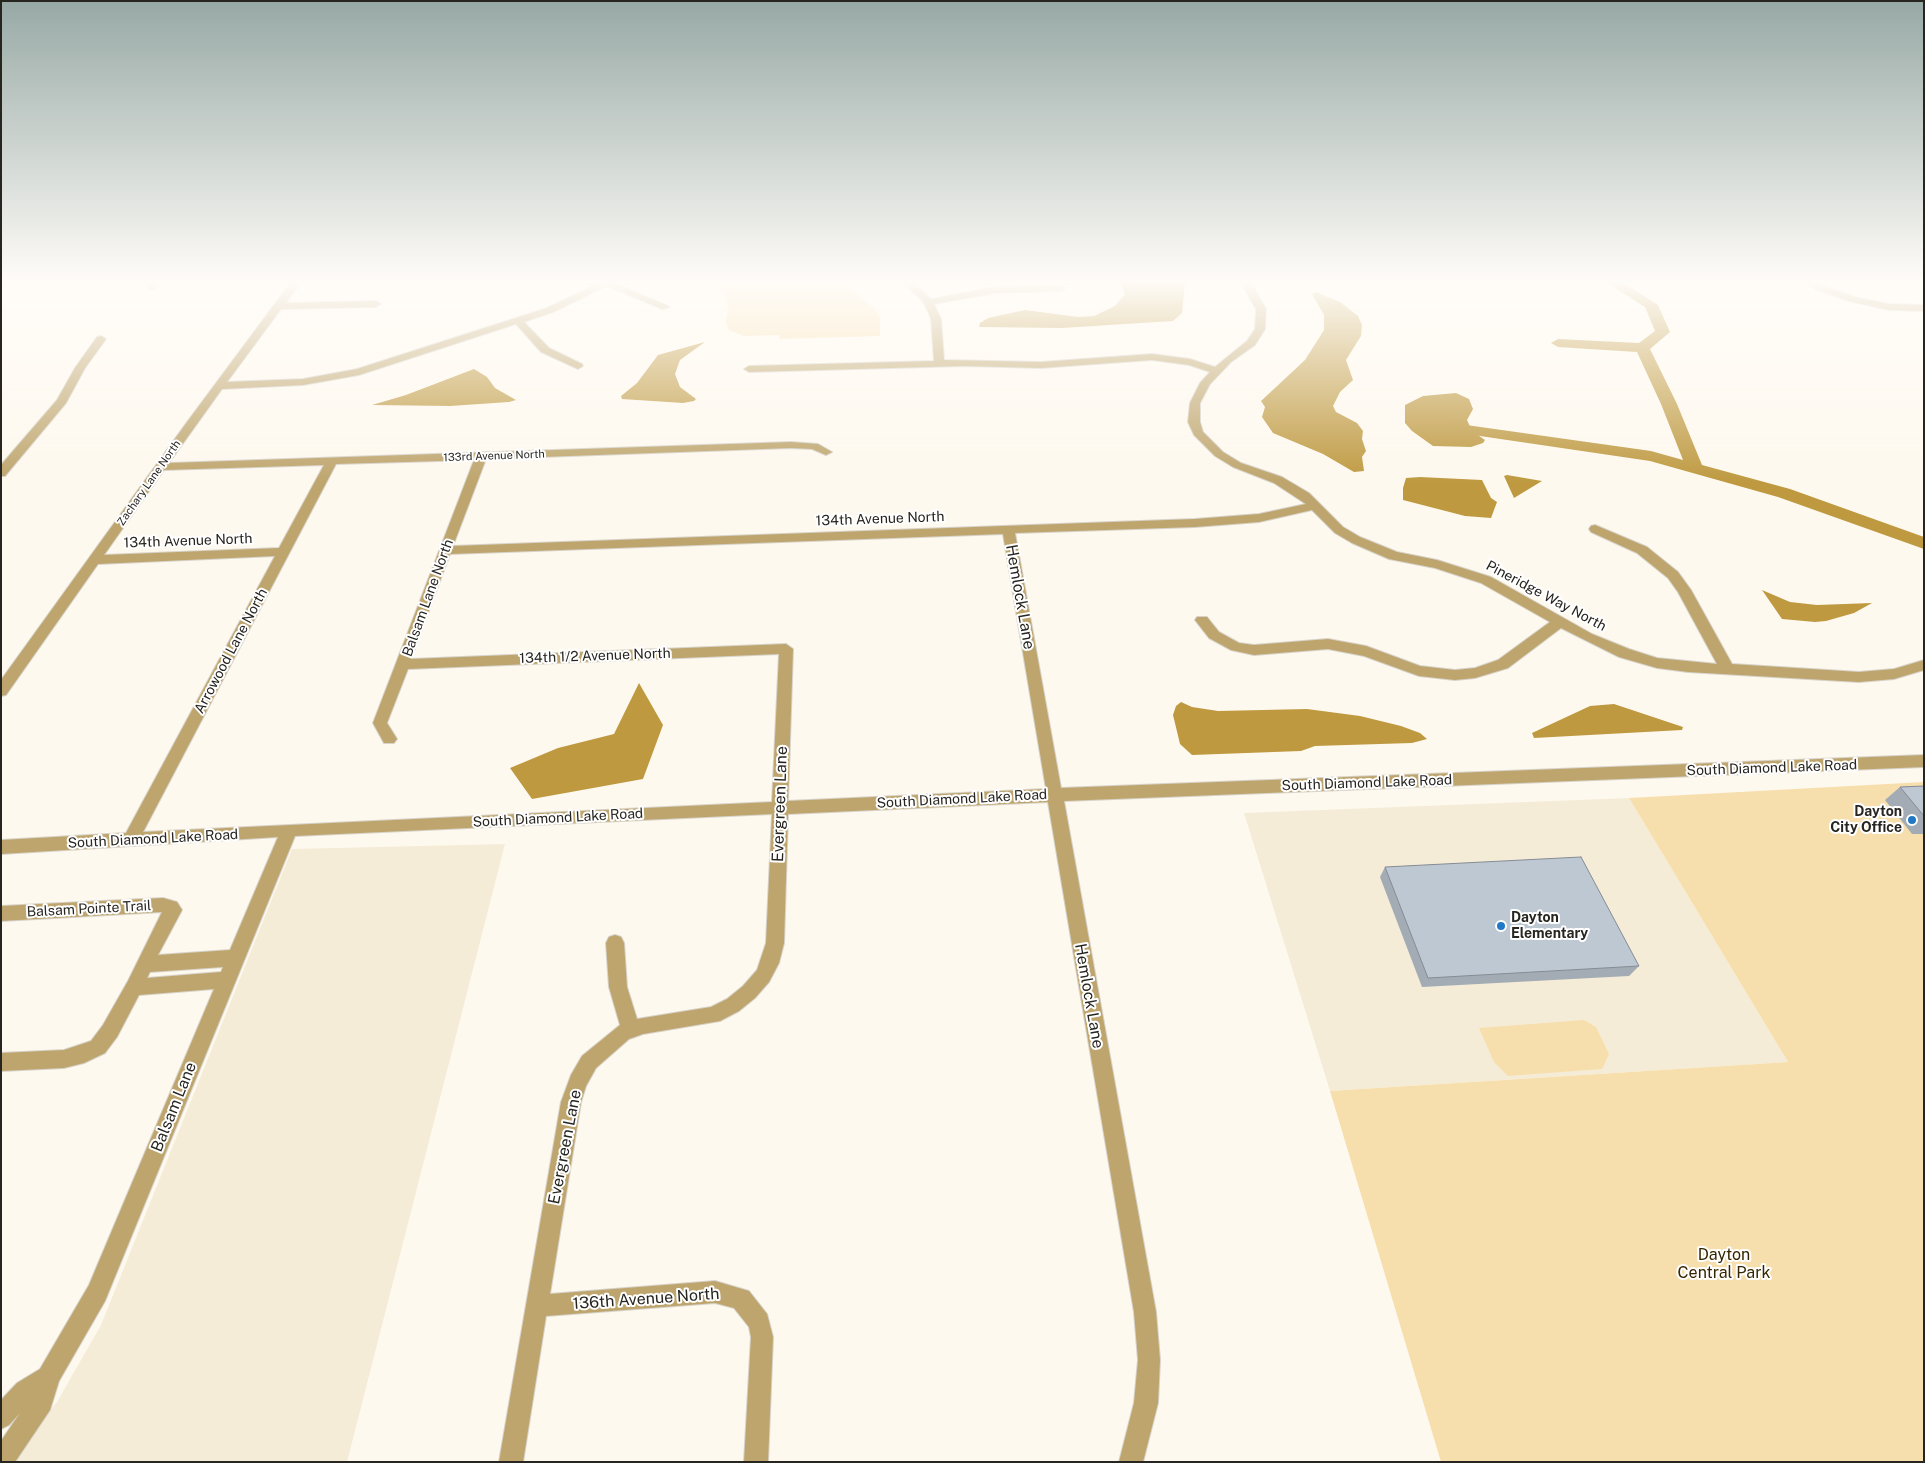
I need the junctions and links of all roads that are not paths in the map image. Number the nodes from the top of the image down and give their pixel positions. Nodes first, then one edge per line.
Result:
1 (96, 346) edge
2 (248, 346) edge
3 (435, 346) edge
4 (542, 346) edge
5 (938, 346) edge
6 (1246, 346) edge
7 (940, 364) junction
8 (578, 366) dead end
9 (749, 369) dead end
10 (1215, 370) junction
11 (219, 386) junction
12 (826, 452) dead end
13 (481, 456) junction
14 (332, 461) junction
15 (6, 463) edge
16 (160, 467) junction
17 (1, 473) edge
18 (1314, 506) junction
19 (1008, 529) junction
20 (1596, 529) dead end
21 (446, 550) junction
22 (283, 552) junction
23 (94, 560) junction
24 (1202, 620) dead end
25 (1560, 622) junction
26 (786, 649) joint
27 (404, 664) junction
28 (1924, 665) edge
29 (1727, 669) junction
30 (1, 691) edge
31 (390, 739) dead end
32 (1924, 761) edge
33 (1055, 795) junction
34 (780, 808) junction
35 (289, 830) junction
36 (130, 841) junction
37 (1, 847) edge
38 (1, 914) edge
39 (615, 943) dead end
40 (236, 958) junction
41 (144, 964) junction
42 (227, 980) junction
43 (134, 986) junction
44 (631, 1030) junction
45 (1, 1062) edge
46 (536, 1306) junction
47 (48, 1377) junction
48 (1, 1417) edge
49 (1, 1462) edge
50 (511, 1462) edge
51 (756, 1462) edge
52 (1130, 1462) edge

1 - 15 street
2 - 11 street, Zachary Lane North
3 - 11 street
4 - 8 street
5 - 7 street
6 - 10 street, Pineridge Way North
7 - 9 street
7 - 10 street
10 - 18 street, Pineridge Way North
11 - 16 street, Zachary Lane North
12 - 13 street, 133rd Avenue North
13 - 14 street, 133rd Avenue North
13 - 21 street, Balsam Lane North
14 - 16 street, 133rd Avenue North
14 - 22 street, Arrowood Lane North
15 - 17 street
16 - 23 street, Zachary Lane North
18 - 19 street, 134th Avenue North
18 - 25 street, Pineridge Way North
19 - 21 street, 134th Avenue North
19 - 33 street, Hemlock Lane
20 - 29 street
21 - 27 street, Balsam Lane North
22 - 23 street, 134th Avenue North
22 - 36 street, Arrowood Lane North
23 - 30 street, Zachary Lane North
24 - 25 street
25 - 29 street, Pineridge Way North
26 - 27 street, 134th 1/2 Avenue North
26 - 34 street, Evergreen Lane
27 - 31 street, Balsam Lane North
28 - 29 street, Pineridge Way North
32 - 33 street, South Diamond Lake Road
33 - 34 street, South Diamond Lake Road
33 - 52 street, Hemlock Lane
34 - 35 street, South Diamond Lake Road
34 - 44 street, Evergreen Lane
35 - 36 street, South Diamond Lake Road
35 - 40 street, Balsam Lane
36 - 37 street, South Diamond Lake Road
38 - 41 street, Balsam Pointe Trail
39 - 44 street
40 - 41 street
40 - 42 street, Balsam Lane
41 - 43 street, Balsam Pointe Trail
42 - 43 street
42 - 47 street, Balsam Lane
43 - 45 street, Balsam Pointe Trail
44 - 46 street, Evergreen Lane
46 - 50 street, Evergreen Lane
46 - 51 street, 136th Avenue North
47 - 48 street, Balsam Lane
47 - 49 street, Balsam Lane

